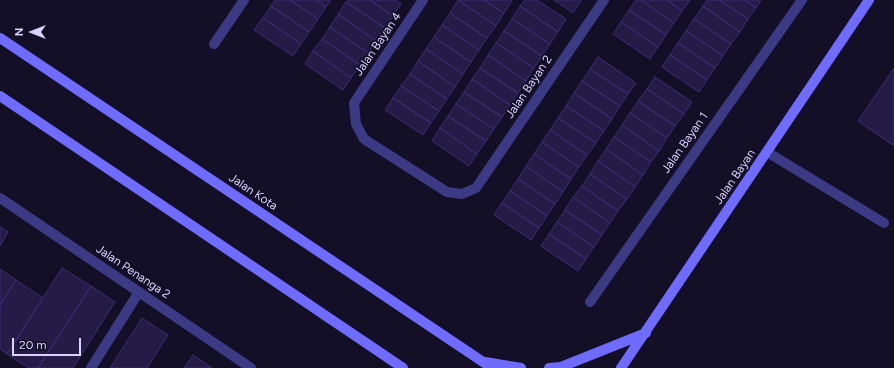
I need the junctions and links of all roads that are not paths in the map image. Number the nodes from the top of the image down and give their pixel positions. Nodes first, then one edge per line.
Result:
1 (244, 0) edge
2 (423, 0) edge
3 (604, 0) edge
4 (802, 0) edge
5 (869, 0) edge
6 (0, 38) edge
7 (214, 44) dead end
8 (0, 96) edge
9 (767, 152) junction
10 (476, 188) joint
11 (0, 198) edge
12 (884, 223) dead end
13 (139, 292) junction
14 (590, 302) dead end
15 (646, 333) junction
16 (483, 362) junction
17 (91, 368) edge
18 (251, 368) edge
19 (403, 368) edge
20 (492, 368) edge
21 (521, 368) edge
22 (549, 368) edge
23 (621, 368) edge

1 - 7 street
2 - 10 street, Jalan Bayan 4
3 - 10 street, Jalan Bayan 2
4 - 14 street, Jalan Bayan 1
5 - 9 main road, Jalan Bayan
6 - 16 main road, Jalan Kota
8 - 19 main road
9 - 12 street
9 - 15 main road, Jalan Bayan
11 - 13 street, Jalan Penanga 2
13 - 17 street
13 - 18 street, Jalan Penanga 2
15 - 22 main road
15 - 23 main road, Jalan Bayan
16 - 20 main road, Jalan Kota
16 - 21 main road

